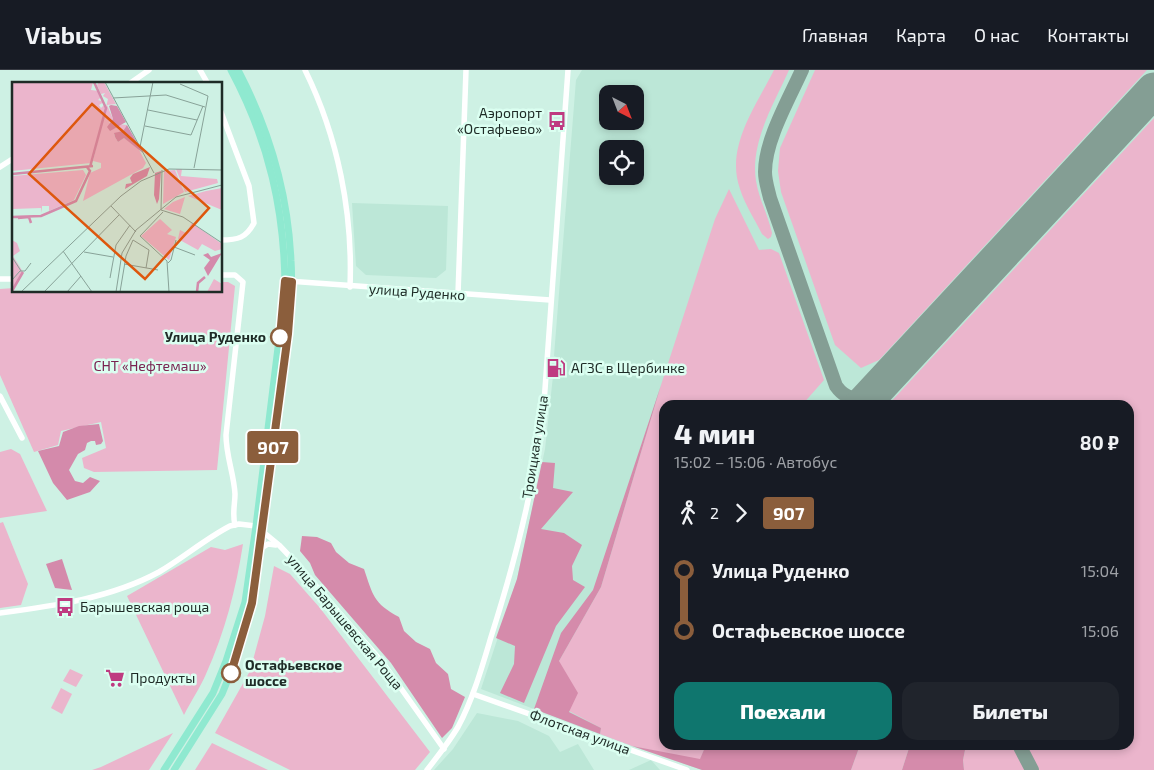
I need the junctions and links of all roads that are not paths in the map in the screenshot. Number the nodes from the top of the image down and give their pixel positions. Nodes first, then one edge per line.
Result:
1 (149, 70) edge
2 (200, 70) edge
3 (231, 70) edge
4 (238, 70) edge
5 (305, 70) edge
6 (466, 70) edge
7 (568, 70) edge
8 (131, 82) edge
9 (207, 82) edge
10 (222, 115) edge
11 (12, 159) edge
12 (0, 167) edge
13 (222, 240) edge
14 (222, 275) edge
15 (288, 281) junction
16 (350, 287) junction
17 (458, 294) junction
18 (550, 300) junction
19 (0, 396) edge
20 (22, 438) dead end
21 (234, 525) junction
22 (259, 529) junction
23 (278, 545) junction
24 (260, 549) junction
25 (0, 612) edge
26 (473, 694) junction
27 (444, 749) junction
28 (678, 768) edge
29 (164, 770) edge
30 (174, 770) edge
31 (427, 770) edge
32 (686, 770) edge

1 - 8 street
2 - 9 street
3 - 15 main road
4 - 15 main road
5 - 16 street
6 - 17 street
7 - 18 street, Троицкая улица
10 - 13 street
11 - 12 street
14 - 21 street
15 - 16 street, улица Руденко
15 - 22 main road
16 - 17 street, улица Руденко
17 - 18 street, улица Руденко
18 - 26 street, Троицкая улица
19 - 20 street
21 - 22 street
21 - 25 street
22 - 23 street, улица Барышевская Роща
22 - 24 main road
22 - 29 main road
23 - 24 street, улица Барышевская Роща
23 - 27 street, улица Барышевская Роща
24 - 30 main road
26 - 27 street, Троицкая улица
26 - 28 street, Флотская улица
27 - 31 street, Троицкая улица
28 - 32 street, Флотская улица

